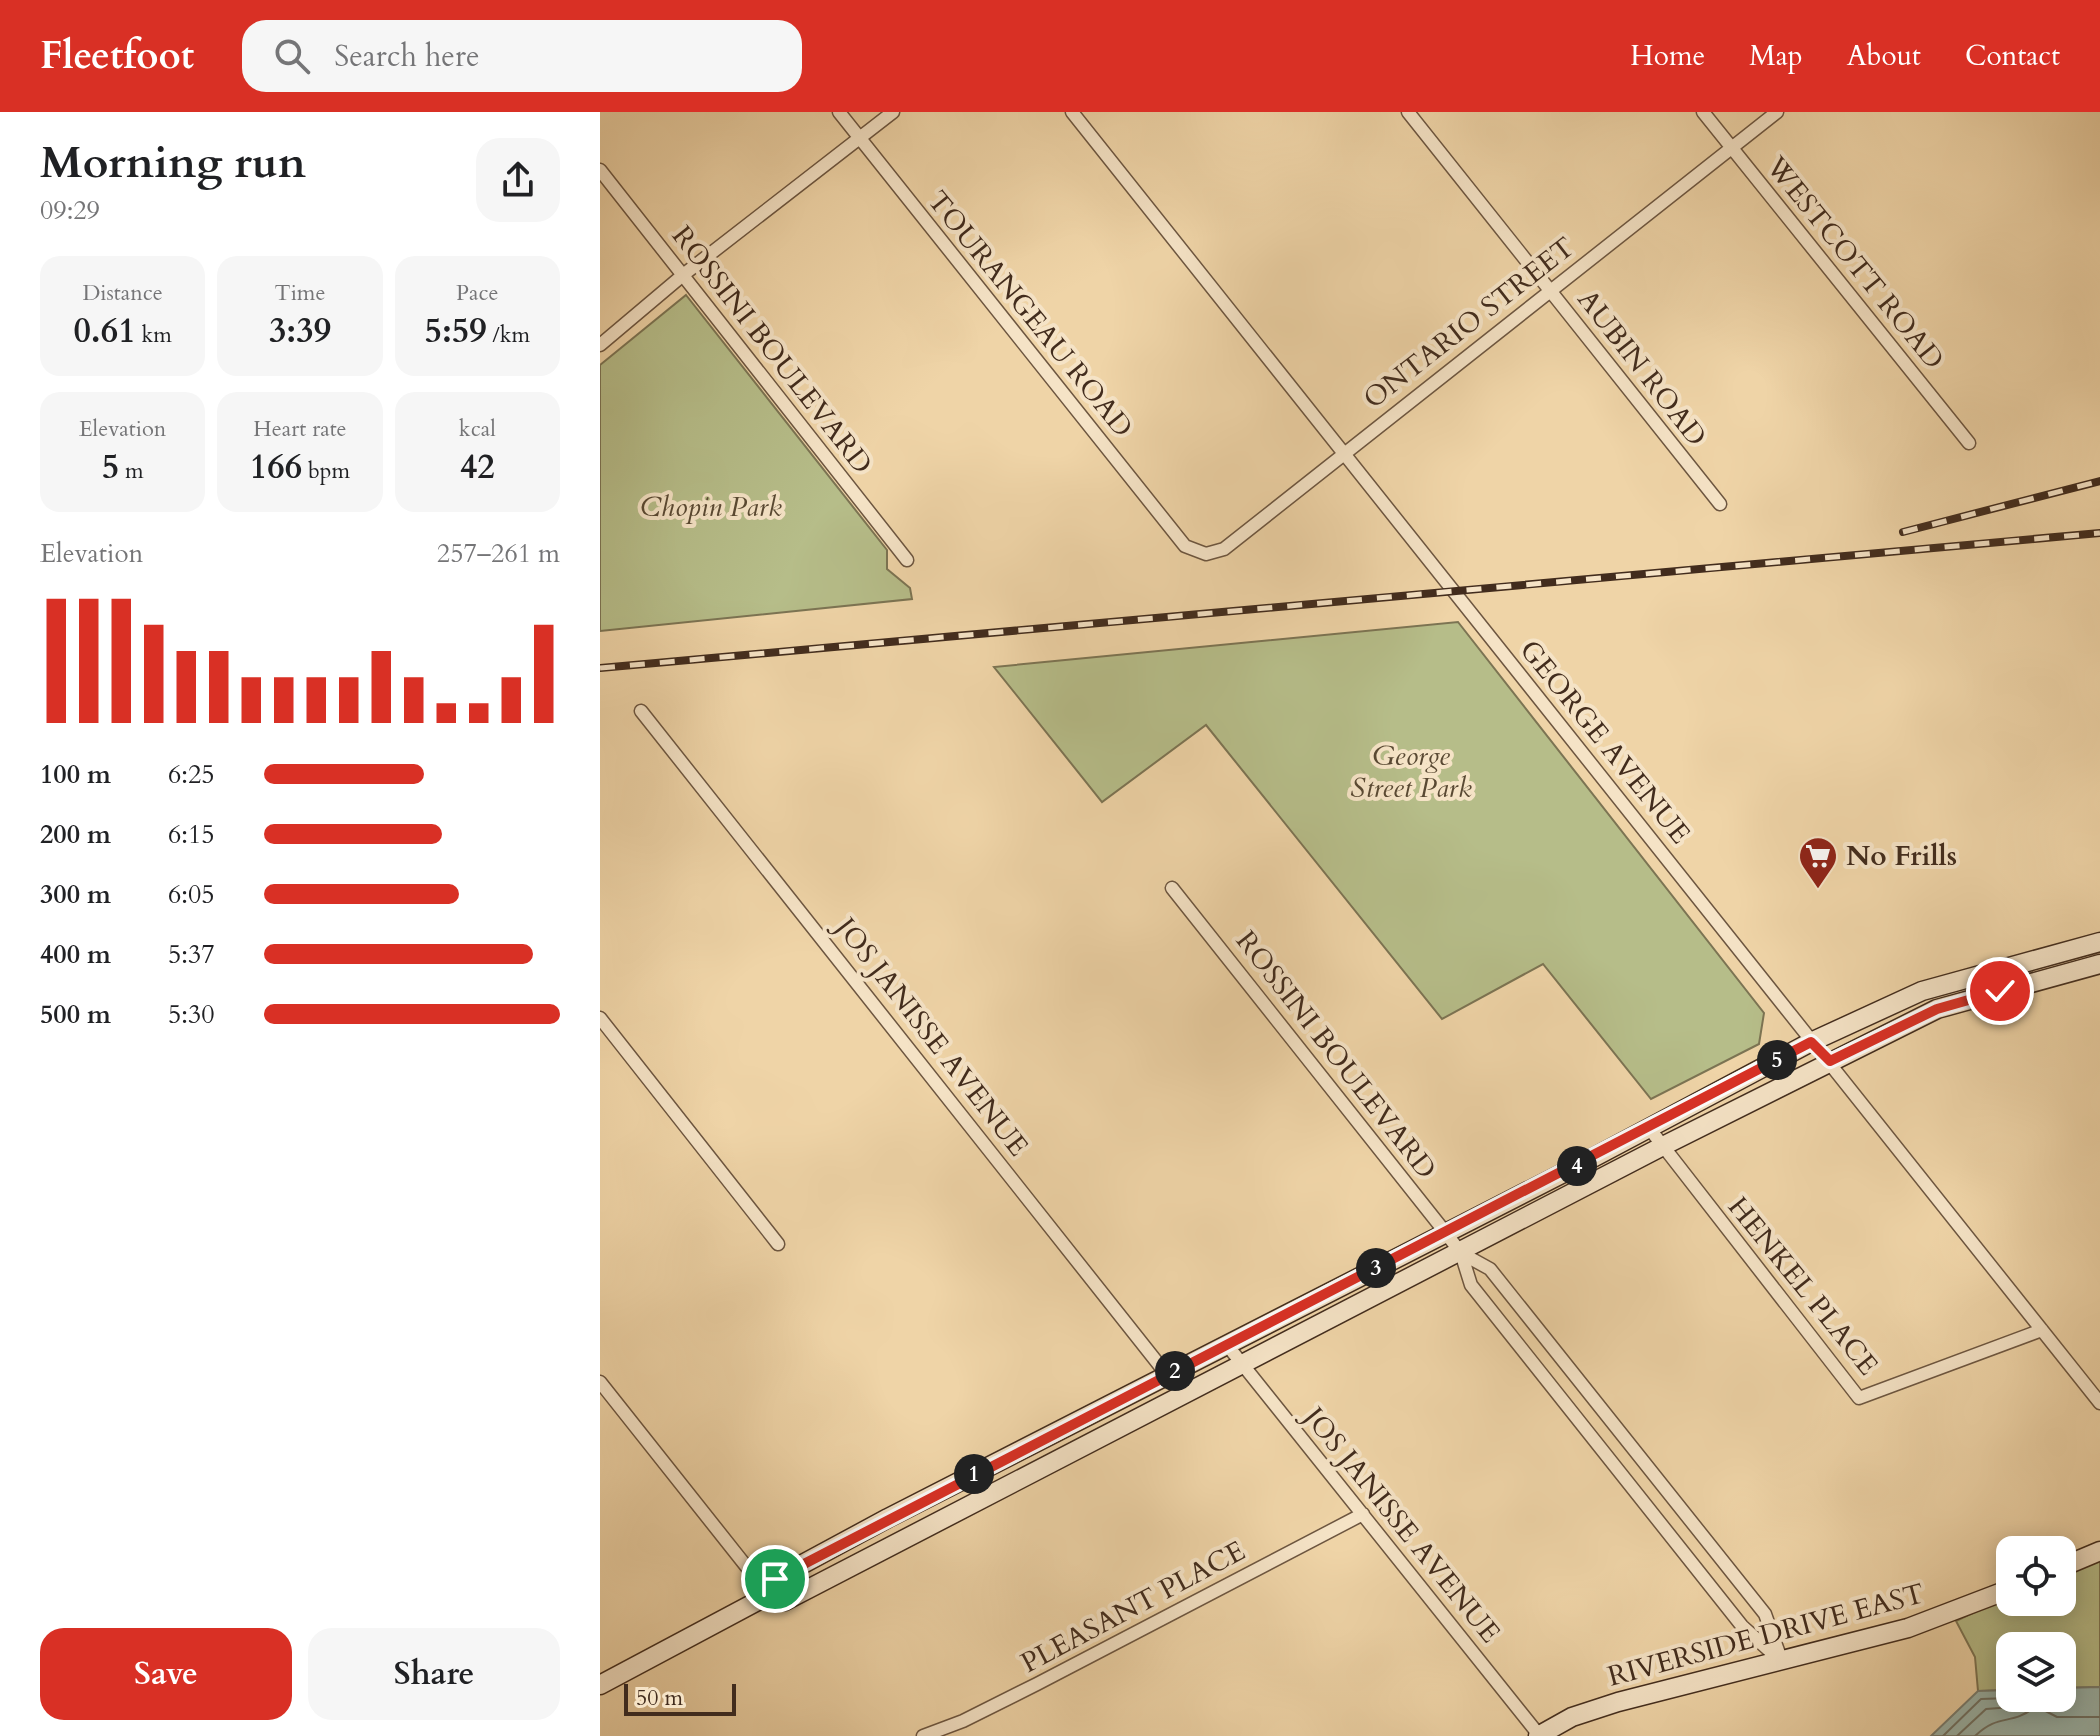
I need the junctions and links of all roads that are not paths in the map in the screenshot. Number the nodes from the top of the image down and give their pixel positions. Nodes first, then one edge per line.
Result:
1 (839, 112) edge
2 (893, 112) edge
3 (1072, 112) edge
4 (1408, 112) edge
5 (1703, 112) edge
6 (1777, 112) edge
7 (860, 139) junction
8 (1732, 148) junction
9 (600, 170) edge
10 (683, 275) junction
11 (1550, 290) junction
12 (600, 345) edge
13 (1969, 443) dead end
14 (1343, 453) junction
15 (1720, 504) dead end
16 (1185, 546) joint
17 (907, 560) dead end
18 (641, 711) dead end
19 (1172, 888) dead end
20 (2100, 942) edge
21 (2100, 964) edge
22 (600, 1018) edge
23 (1811, 1042) junction
24 (1830, 1061) junction
25 (1649, 1128) junction
26 (1661, 1147) junction
27 (1445, 1232) junction
28 (778, 1244) dead end
29 (1461, 1253) junction
30 (2042, 1330) junction
31 (1227, 1345) junction
32 (1242, 1365) junction
33 (1167, 1375) junction
34 (1578, 1380) junction
35 (600, 1382) edge
36 (1183, 1395) junction
37 (1558, 1395) junction
38 (2100, 1403) edge
39 (1669, 1493) junction
40 (1649, 1509) junction
41 (1363, 1514) junction
42 (2100, 1551) edge
43 (2076, 1561) edge
44 (769, 1595) junction
45 (1996, 1595) edge
46 (1782, 1662) junction
47 (602, 1680) edge
48 (923, 1736) edge
49 (1539, 1736) edge

1 - 7 street, TOURANGEAU ROAD
2 - 7 street
3 - 14 street, GEORGE AVENUE
4 - 11 street, AUBIN ROAD
5 - 8 street, WESTCOTT ROAD
6 - 8 street, ONTARIO STREET
7 - 10 street
7 - 16 street, TOURANGEAU ROAD
8 - 11 street, ONTARIO STREET
8 - 13 street, WESTCOTT ROAD
9 - 10 street, ROSSINI BOULEVARD
10 - 12 street
10 - 17 street, ROSSINI BOULEVARD
11 - 14 street, ONTARIO STREET
11 - 15 street, AUBIN ROAD
14 - 16 street, ONTARIO STREET
14 - 23 street, GEORGE AVENUE
18 - 33 street, JOS JANISSE AVENUE
19 - 27 street, ROSSINI BOULEVARD
20 - 23 main road
21 - 24 main road
22 - 28 street
23 - 24 street, GEORGE AVENUE
23 - 25 main road
24 - 26 main road
24 - 30 street, GEORGE AVENUE
25 - 26 street, HENKEL PLACE
25 - 27 main road
26 - 29 main road
26 - 30 street, HENKEL PLACE
27 - 29 street, ROSSINI BOULEVARD
27 - 31 main road
29 - 32 main road
29 - 34 street, ROSSINI BOULEVARD
29 - 37 street, ROSSINI BOULEVARD
30 - 38 street, GEORGE AVENUE
31 - 32 street, JOS JANISSE AVENUE
31 - 33 main road
32 - 36 main road
32 - 41 street, JOS JANISSE AVENUE
33 - 36 street, JOS JANISSE AVENUE
33 - 44 main road
34 - 37 street
34 - 39 street, ROSSINI BOULEVARD
35 - 44 street
36 - 44 main road
37 - 40 street, ROSSINI BOULEVARD
39 - 40 street
39 - 46 street, ROSSINI BOULEVARD
40 - 46 street, ROSSINI BOULEVARD
41 - 48 street, PLEASANT PLACE
41 - 49 street, JOS JANISSE AVENUE
42 - 43 main road
44 - 47 main road
45 - 46 main road, RIVERSIDE DRIVE EAST
46 - 49 main road, RIVERSIDE DRIVE EAST

